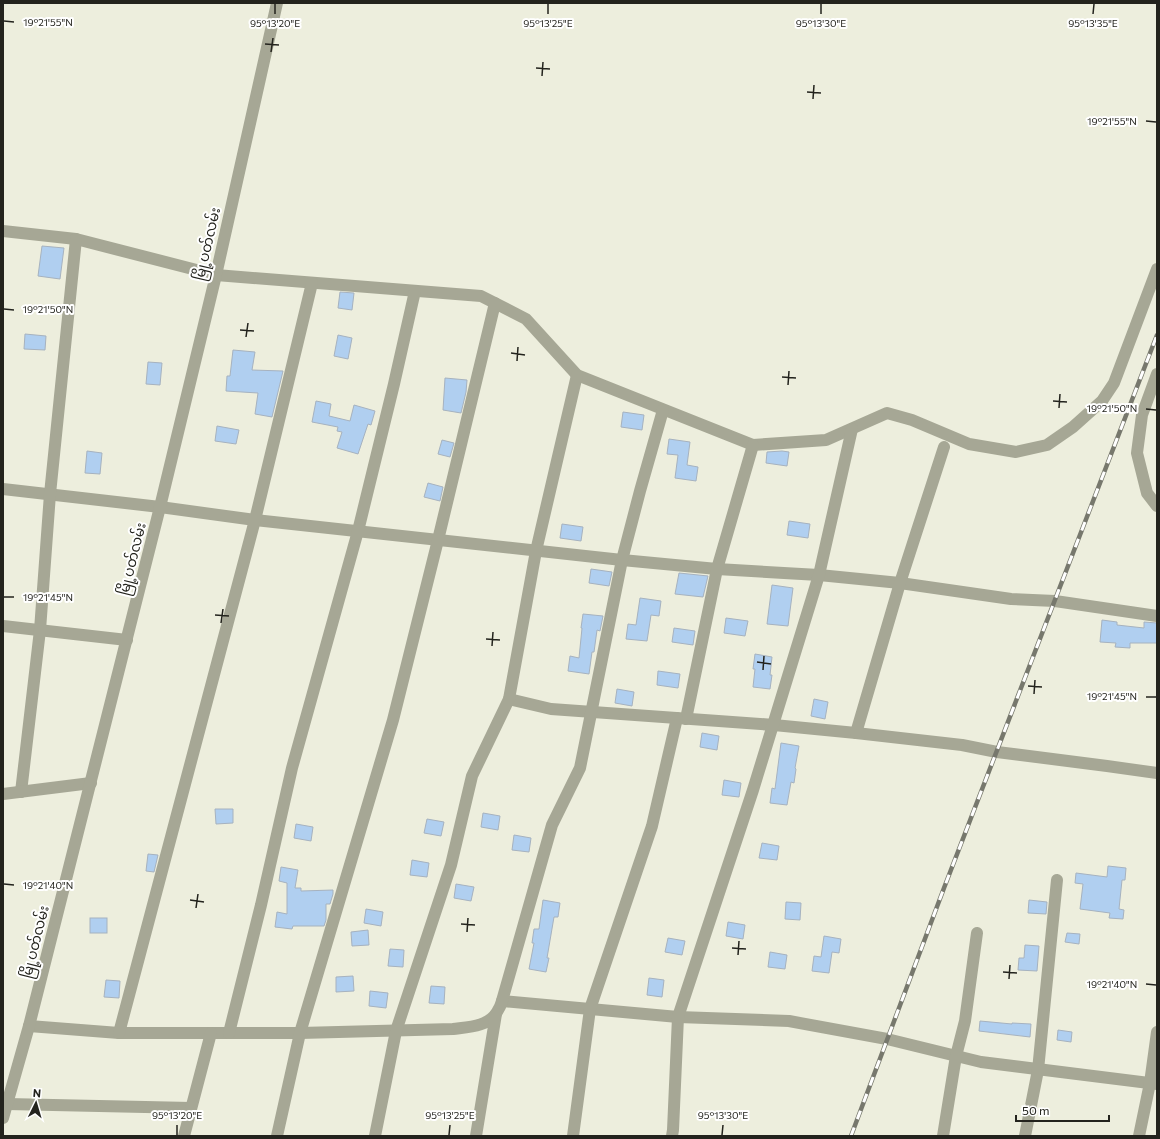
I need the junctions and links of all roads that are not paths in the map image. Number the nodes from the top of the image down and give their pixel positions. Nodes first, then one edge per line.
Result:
1 (278, 3) edge
2 (3, 232) edge
3 (76, 239) junction
4 (1157, 270) edge
5 (216, 275) junction
6 (312, 283) junction
7 (415, 291) junction
8 (495, 303) junction
9 (1157, 374) edge
10 (577, 375) junction
11 (663, 410) junction
12 (852, 429) junction
13 (753, 445) junction
14 (944, 446) dead end
15 (3, 489) edge
16 (50, 494) junction
17 (1157, 506) edge
18 (160, 507) junction
19 (255, 520) junction
20 (358, 531) junction
21 (438, 540) junction
22 (536, 551) junction
23 (622, 560) junction
24 (717, 569) junction
25 (819, 575) junction
26 (900, 583) junction
27 (1157, 616) edge
28 (3, 626) edge
29 (40, 630) junction
30 (127, 640) junction
31 (509, 699) junction
32 (591, 712) junction
33 (682, 718) junction
34 (774, 725) junction
35 (856, 733) junction
36 (1157, 774) edge
37 (91, 783) junction
38 (21, 792) junction
39 (3, 794) edge
40 (1057, 880) dead end
41 (977, 933) dead end
42 (502, 1001) junction
43 (590, 1009) junction
44 (496, 1014) junction
45 (678, 1017) junction
46 (29, 1026) junction
47 (396, 1030) junction
48 (1157, 1032) edge
49 (119, 1033) junction
50 (211, 1033) junction
51 (229, 1033) junction
52 (300, 1033) junction
53 (956, 1056) junction
54 (1038, 1070) junction
55 (1154, 1084) edge
56 (7, 1104) junction
57 (191, 1108) junction
58 (3, 1118) edge
59 (184, 1136) edge
60 (277, 1136) edge
61 (375, 1136) edge
62 (476, 1136) edge
63 (573, 1136) edge
64 (672, 1136) edge
65 (944, 1136) edge
66 (1025, 1136) edge
67 (1139, 1136) edge

1 - 5 street, မြို့ပတ်လမ်း
2 - 3 street
3 - 5 street
3 - 16 street
4 - 12 street
5 - 6 street
5 - 18 street, မြို့ပတ်လမ်း
6 - 7 street
6 - 19 street
7 - 8 street
7 - 20 street
8 - 10 street
8 - 21 street
9 - 17 street
10 - 11 street
10 - 22 street
11 - 13 street
11 - 23 street
12 - 13 street
12 - 25 street
13 - 24 street
14 - 26 street
15 - 16 street
16 - 18 street
16 - 29 street
18 - 19 street
18 - 30 street, မြို့ပတ်လမ်း
19 - 20 street
19 - 49 street
20 - 21 street
20 - 51 street
21 - 22 street
21 - 52 street
22 - 23 street
22 - 31 street
23 - 24 street
23 - 32 street
24 - 25 street
24 - 33 street
25 - 26 street
25 - 34 street
26 - 27 street
26 - 35 street
28 - 29 street
29 - 30 street
29 - 38 street
30 - 37 street, မြို့ပတ်လမ်း
31 - 32 street
31 - 47 street
32 - 33 street
32 - 42 street
33 - 34 street
33 - 43 street
34 - 35 street
34 - 45 street
35 - 36 street
37 - 38 street
37 - 46 street, မြို့ပတ်လမ်း
38 - 39 street
40 - 54 street
41 - 53 street
42 - 43 street
42 - 44 street
43 - 45 street
43 - 63 street
44 - 47 street
44 - 62 street
45 - 53 street
45 - 64 street
46 - 49 street
46 - 56 street, မြို့ပတ်လမ်း
47 - 52 street
47 - 61 street
48 - 55 street
49 - 50 street
50 - 51 street
50 - 57 street
51 - 52 street
52 - 60 street
53 - 54 street
53 - 65 street
54 - 55 street
54 - 66 street
55 - 67 street
56 - 57 street
56 - 58 street, မြို့ပတ်လမ်း
57 - 59 street

